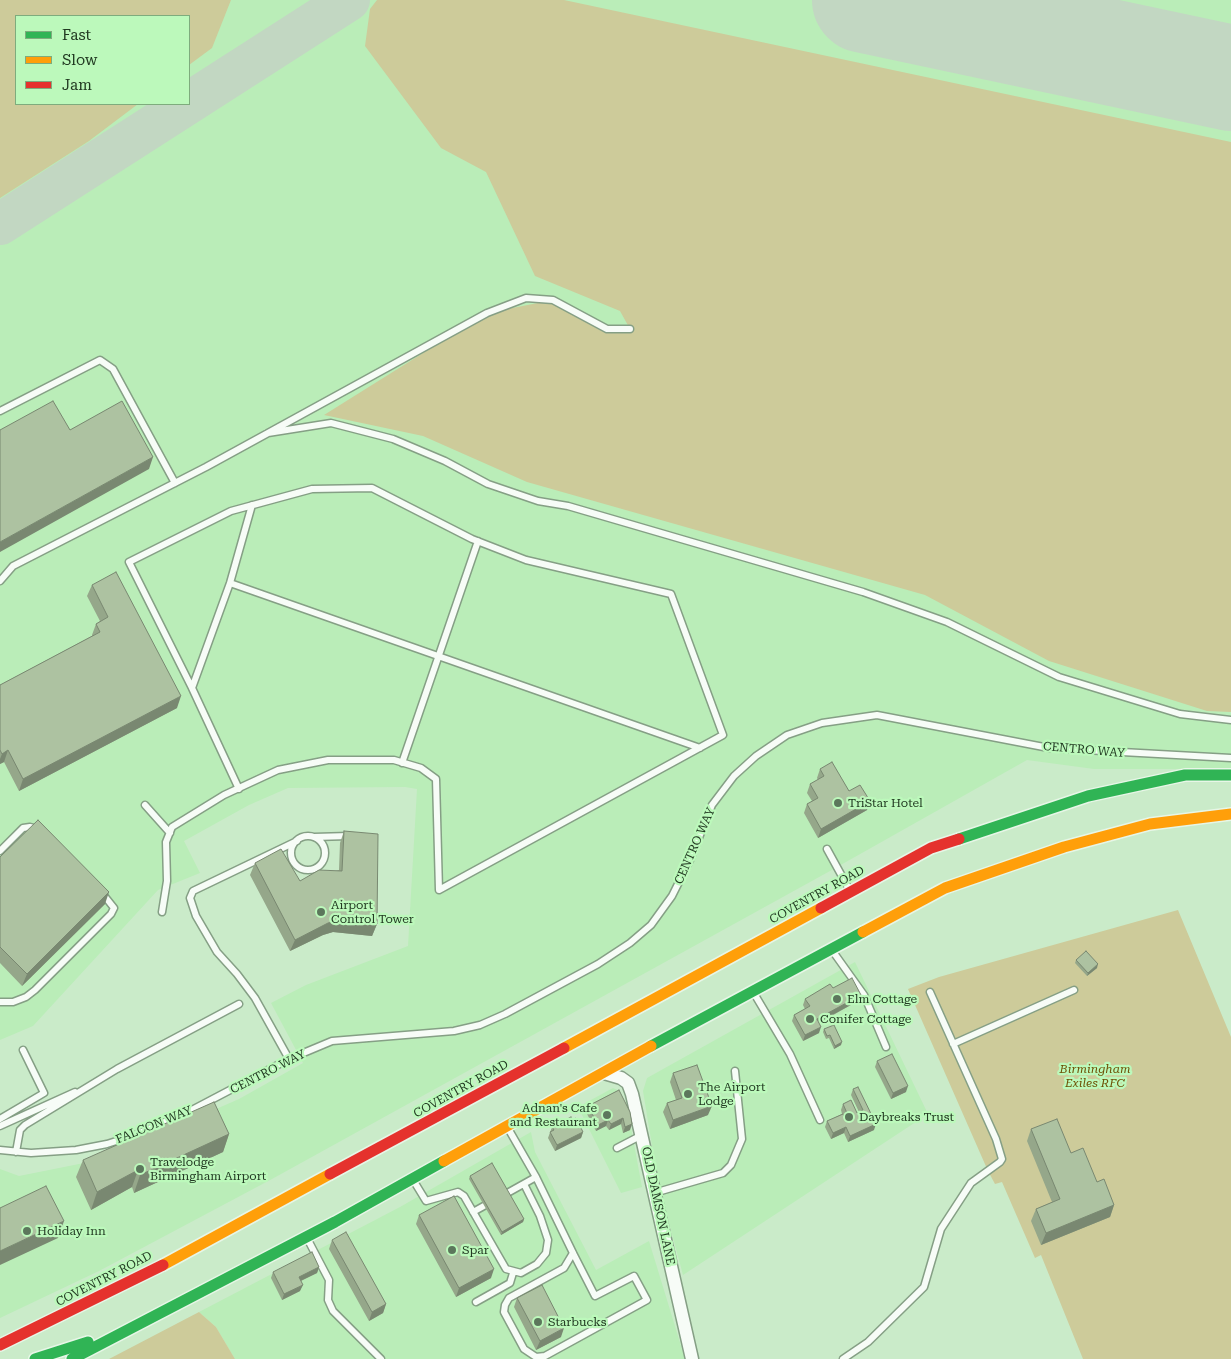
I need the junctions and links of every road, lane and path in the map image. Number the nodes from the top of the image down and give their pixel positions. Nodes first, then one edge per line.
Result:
1 (630, 329) dead end
2 (0, 410) edge
3 (268, 433) junction
4 (175, 482) junction
5 (252, 505) junction
6 (478, 541) junction
7 (0, 581) edge
8 (230, 583) junction
9 (437, 656) junction
10 (192, 688) junction
11 (1231, 720) edge
12 (700, 748) junction
13 (1231, 758) edge
14 (402, 763) junction
15 (1231, 776) edge
16 (239, 789) junction
17 (145, 805) dead end
18 (1231, 814) edge
19 (170, 832) junction
20 (44, 836) edge
21 (312, 836) junction
22 (361, 836) edge
23 (297, 841) junction
24 (827, 849) dead end
25 (0, 851) edge
26 (97, 889) edge
27 (850, 892) junction
28 (162, 912) dead end
29 (832, 950) junction
30 (1074, 990) dead end
31 (753, 991) junction
32 (930, 992) dead end
33 (0, 1002) edge
34 (239, 1004) dead end
35 (953, 1044) junction
36 (886, 1047) dead end
37 (23, 1050) dead end
38 (288, 1059) junction
39 (735, 1071) dead end
40 (601, 1072) junction
41 (85, 1088) junction
42 (217, 1098) joint
43 (0, 1119) edge
44 (820, 1120) dead end
45 (0, 1126) edge
46 (507, 1127) junction
47 (642, 1135) junction
48 (617, 1148) dead end
49 (0, 1150) edge
50 (16, 1152) junction
51 (536, 1177) junction
52 (413, 1179) junction
53 (524, 1184) junction
54 (654, 1193) junction
55 (473, 1212) junction
56 (307, 1237) junction
57 (573, 1253) junction
58 (513, 1272) junction
59 (476, 1302) dead end
60 (140, 1326) junction
61 (0, 1345) edge
62 (35, 1359) edge
63 (72, 1359) edge
64 (381, 1359) edge
65 (692, 1359) edge
66 (843, 1359) edge

1 - 3 lane
2 - 4 lane
3 - 4 lane
3 - 11 lane
4 - 7 lane
5 - 6 lane
5 - 8 lane
5 - 10 lane
6 - 9 lane
6 - 12 lane
8 - 9 lane
8 - 10 lane
9 - 12 lane
9 - 14 lane
10 - 16 lane
12 - 14 lane
13 - 38 lane, CENTRO WAY
14 - 16 lane
15 - 27 highway, COVENTRY ROAD
16 - 19 lane
17 - 19 lane
18 - 29 highway
19 - 28 lane
20 - 25 lane
21 - 22 lane
21 - 23 lane
21 - 23 lane
23 - 38 lane
24 - 27 lane
26 - 33 lane
27 - 61 highway, COVENTRY ROAD
29 - 31 highway
29 - 36 lane
30 - 35 lane
31 - 40 highway
31 - 44 lane
32 - 35 lane
34 - 41 lane
35 - 66 lane
37 - 43 lane
38 - 42 lane, CENTRO WAY
39 - 54 lane
40 - 46 highway
40 - 47 street, OLD DAMSON LANE
41 - 45 lane
41 - 50 lane
42 - 50 lane, FALCON WAY
46 - 51 lane
46 - 52 highway
47 - 48 lane
47 - 54 street, OLD DAMSON LANE
49 - 50 lane, FALCON WAY
51 - 53 lane
51 - 57 lane
52 - 55 lane
52 - 56 highway
53 - 55 lane
53 - 58 lane
54 - 65 street, OLD DAMSON LANE
55 - 58 lane
56 - 60 highway
56 - 64 lane
57 - 57 lane
58 - 59 lane
60 - 62 highway
60 - 63 highway

